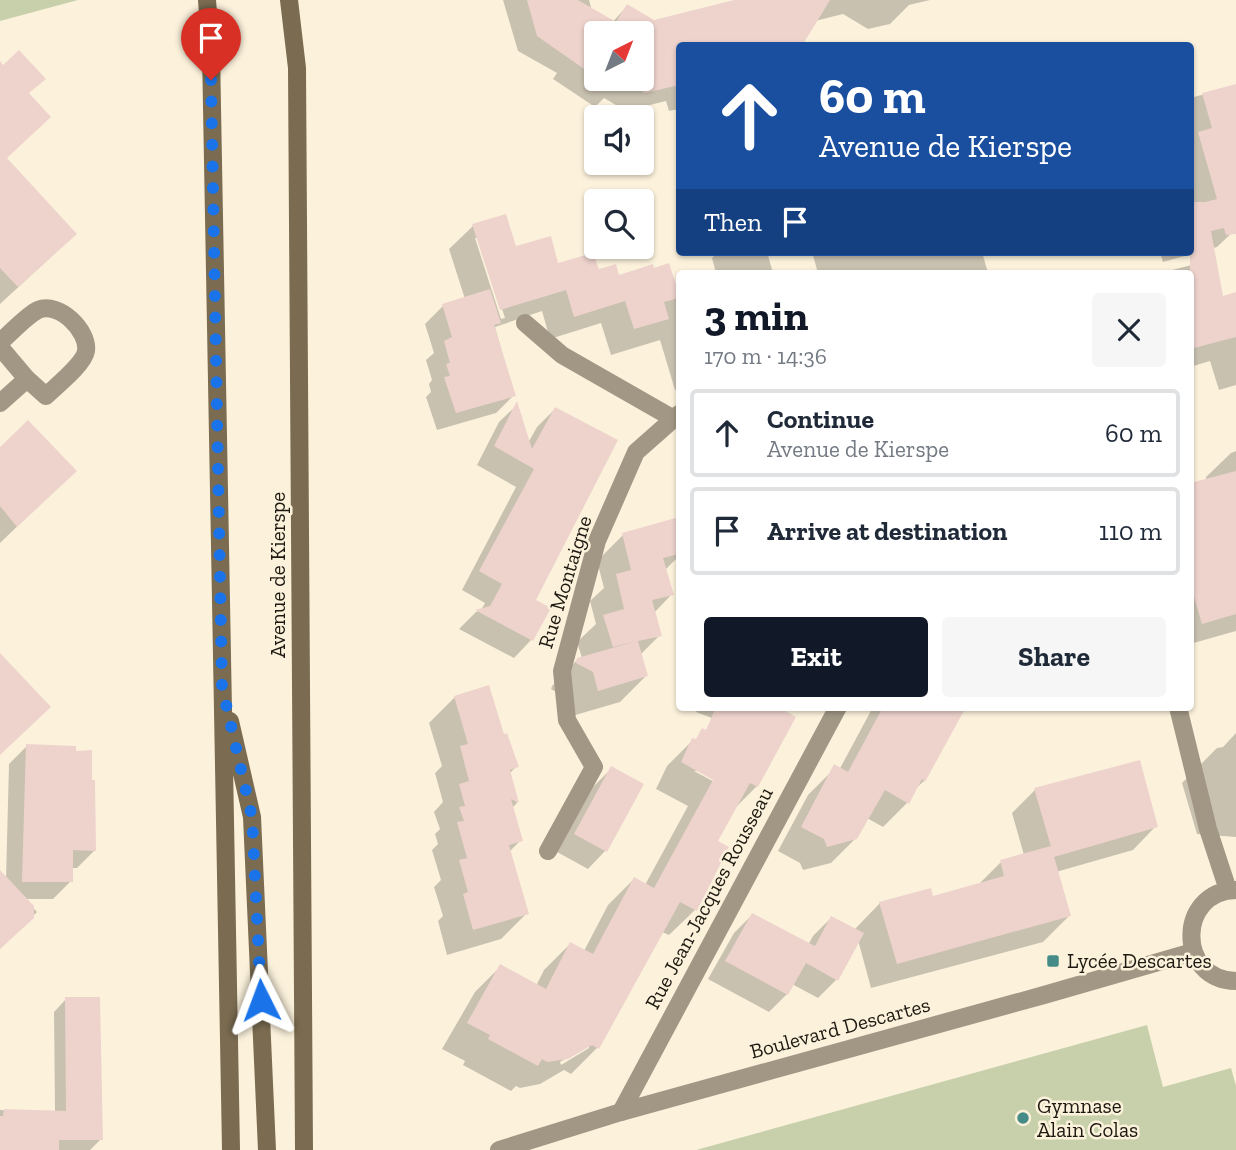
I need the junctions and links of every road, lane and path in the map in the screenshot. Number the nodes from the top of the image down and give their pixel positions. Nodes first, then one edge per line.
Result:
1 (207, 0) edge
2 (289, 0) edge
3 (525, 323) dead end
4 (0, 345) edge
5 (27, 379) junction
6 (0, 403) edge
7 (676, 416) edge
8 (222, 687) junction
9 (836, 711) edge
10 (1179, 711) edge
11 (548, 851) dead end
12 (1232, 890) edge
13 (1193, 952) junction
14 (1236, 981) edge
15 (621, 1111) junction
16 (230, 1150) edge
17 (267, 1150) edge
18 (304, 1150) edge
19 (499, 1150) edge

1 - 8 main road
2 - 18 main road, Avenue de Kierspe
3 - 7 street
4 - 5 street
4 - 5 street
5 - 6 street
7 - 11 street, Rue Montaigne
8 - 16 main road
8 - 17 main road
9 - 15 street, Rue Jean-Jacques Rousseau
10 - 12 street
12 - 13 street
13 - 14 street
13 - 15 street, Boulevard Descartes
15 - 19 street, Boulevard Descartes

